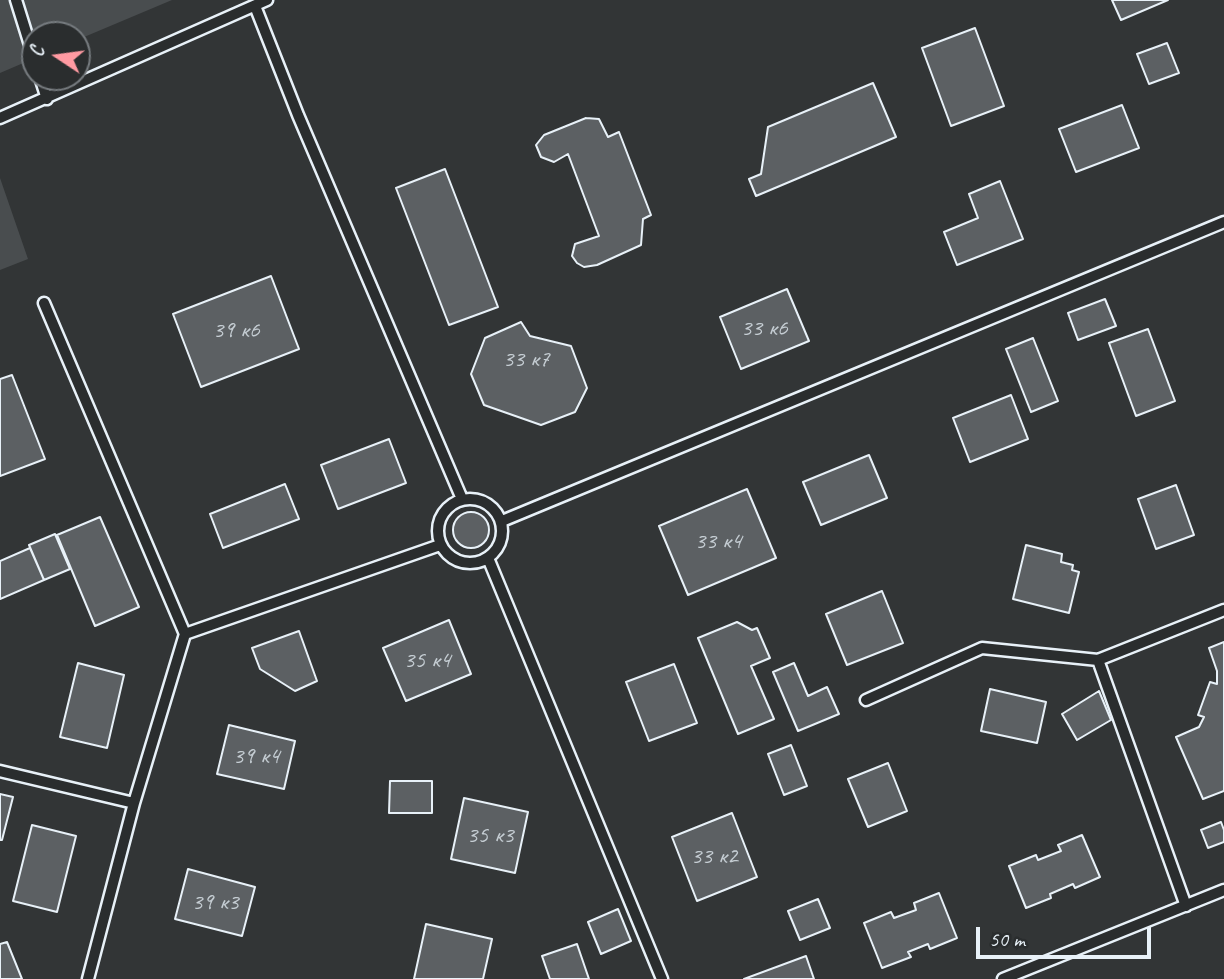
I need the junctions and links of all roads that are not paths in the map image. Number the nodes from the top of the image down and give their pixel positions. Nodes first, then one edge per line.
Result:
1 (16, 0) edge
2 (267, 0) edge
3 (255, 6) junction
4 (23, 21) edge
5 (44, 91) edge
6 (47, 99) junction
7 (0, 118) edge
8 (1224, 222) edge
9 (44, 303) dead end
10 (462, 499) junction
11 (502, 521) junction
12 (440, 545) junction
13 (488, 558) junction
14 (1224, 610) edge
15 (185, 634) junction
16 (1098, 660) junction
17 (866, 700) dead end
18 (0, 771) edge
19 (134, 803) junction
20 (1224, 890) edge
21 (1186, 906) junction
22 (88, 979) edge
23 (662, 979) edge
24 (1003, 979) edge

1 - 4 lane
2 - 3 lane
3 - 6 lane
3 - 10 lane
5 - 6 lane
6 - 7 lane
8 - 11 lane
9 - 15 lane
10 - 11 lane
10 - 12 lane
11 - 13 lane
12 - 13 lane
12 - 15 lane
13 - 23 lane
14 - 16 lane
15 - 19 lane
16 - 17 lane
16 - 21 lane
18 - 19 lane
19 - 22 lane
20 - 21 lane
21 - 24 lane

